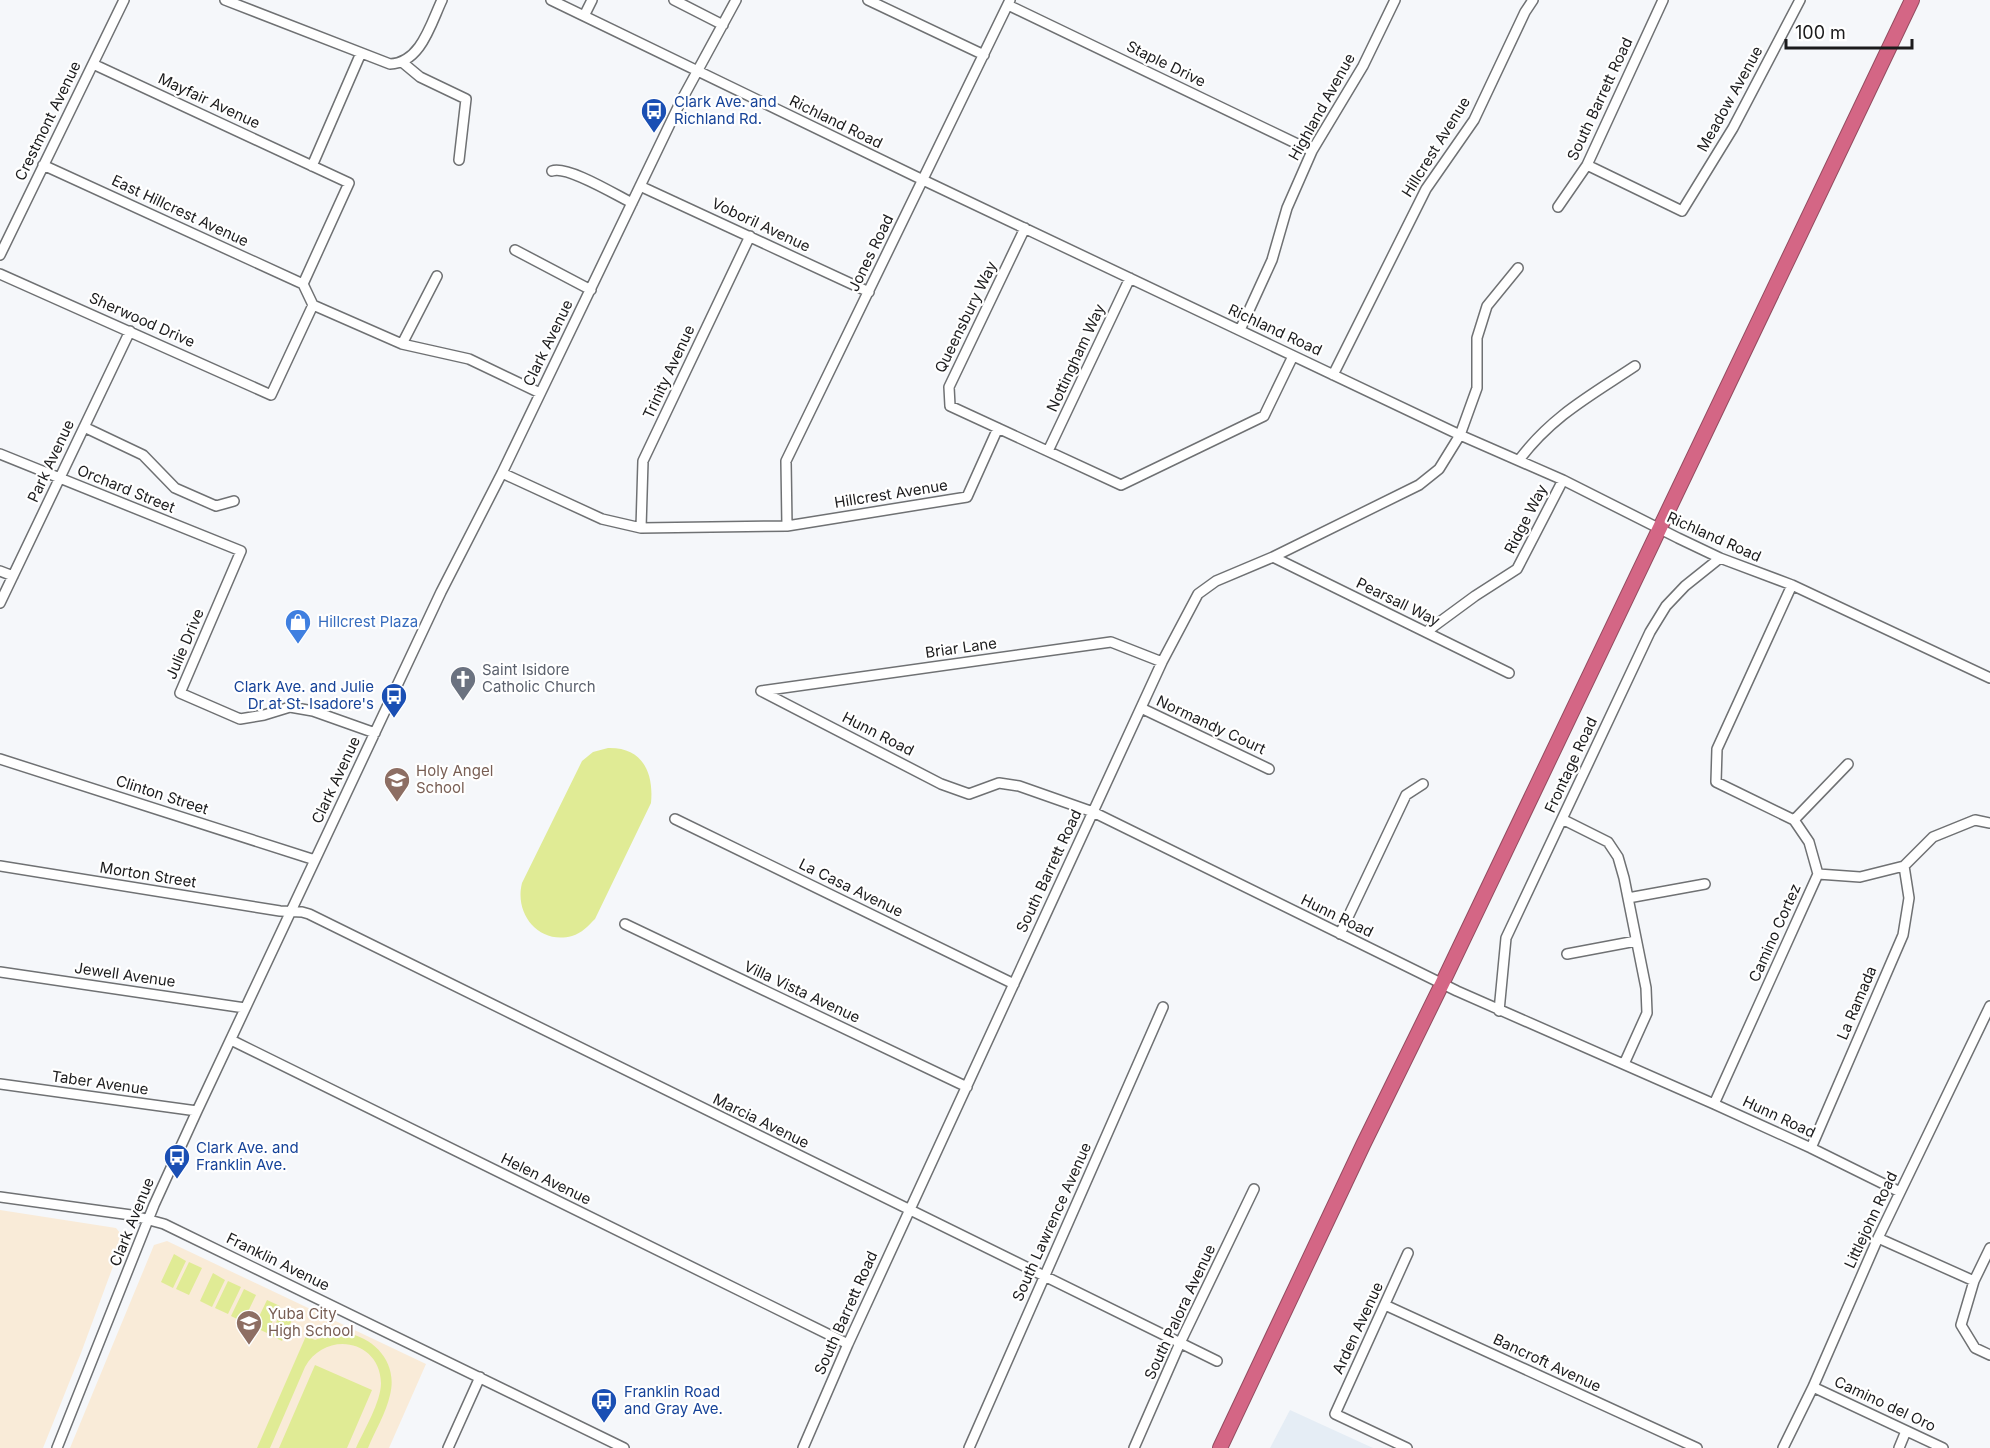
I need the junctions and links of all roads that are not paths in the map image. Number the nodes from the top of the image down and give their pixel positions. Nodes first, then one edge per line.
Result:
1 (124, 0) edge
2 (442, 0) edge
3 (551, 0) edge
4 (592, 0) edge
5 (674, 0) edge
6 (736, 0) edge
7 (868, 0) edge
8 (1395, 0) edge
9 (1533, 0) edge
10 (1663, 0) edge
11 (1800, 0) edge
12 (1912, 0) edge
13 (230, 1) edge
14 (1009, 2) edge
15 (584, 16) junction
16 (723, 25) junction
17 (362, 53) junction
18 (984, 55) junction
19 (402, 62) junction
20 (93, 64) junction
21 (696, 71) junction
22 (1312, 151) junction
23 (459, 160) dead end
24 (43, 165) junction
25 (1587, 165) junction
26 (312, 166) junction
27 (552, 171) dead end
28 (923, 180) junction
29 (640, 186) junction
30 (632, 203) junction
31 (1558, 207) dead end
32 (1025, 228) junction
33 (750, 236) junction
34 (515, 250) dead end
35 (0, 255) edge
36 (1518, 267) dead end
37 (0, 274) edge
38 (437, 276) dead end
39 (1130, 278) junction
40 (303, 284) junction
41 (591, 290) junction
42 (869, 292) junction
43 (313, 305) junction
44 (1240, 330) junction
45 (130, 331) junction
46 (402, 344) junction
47 (1293, 356) junction
48 (1635, 366) dead end
49 (1333, 375) junction
50 (540, 393) junction
51 (84, 427) junction
52 (998, 428) junction
53 (1460, 435) junction
54 (1048, 451) junction
55 (0, 454) edge
56 (1519, 460) junction
57 (502, 473) junction
58 (60, 478) junction
59 (1563, 480) junction
60 (234, 501) dead end
61 (787, 526) junction
62 (641, 528) junction
63 (1658, 529) junction
64 (242, 551) joint
65 (1274, 557) junction
66 (1720, 558) junction
67 (0, 571) edge
68 (13, 576) junction
69 (1792, 585) junction
70 (0, 603) edge
71 (1426, 632) junction
72 (1162, 662) junction
73 (1509, 673) dead end
74 (1990, 678) edge
75 (761, 691) joint
76 (1141, 708) junction
77 (375, 733) junction
78 (0, 759) edge
79 (1848, 764) dead end
80 (1269, 769) dead end
81 (1423, 784) dead end
82 (1093, 812) junction
83 (675, 819) dead end
84 (1562, 819) junction
85 (1794, 820) junction
86 (1990, 823) edge
87 (315, 860) junction
88 (0, 866) edge
89 (1904, 866) junction
90 (1818, 874) junction
91 (1705, 884) dead end
92 (1628, 898) junction
93 (291, 912) junction
94 (625, 924) dead end
95 (1340, 934) junction
96 (1636, 941) junction
97 (1567, 954) dead end
98 (0, 972) edge
99 (1014, 984) junction
100 (1442, 984) junction
101 (1990, 1006) edge
102 (1163, 1007) dead end
103 (245, 1008) junction
104 (1498, 1011) junction
105 (231, 1040) junction
106 (1624, 1064) junction
107 (0, 1084) edge
108 (967, 1086) junction
109 (1714, 1104) junction
110 (197, 1111) junction
111 (1811, 1148) junction
112 (1254, 1189) dead end
113 (1900, 1192) junction
114 (0, 1197) edge
115 (910, 1211) junction
116 (149, 1219) junction
117 (1878, 1238) junction
118 (1990, 1248) edge
119 (1408, 1253) dead end
120 (1044, 1277) junction
121 (1974, 1281) junction
122 (1385, 1305) junction
123 (1180, 1343) junction
124 (848, 1344) junction
125 (1990, 1355) edge
126 (1217, 1361) dead end
127 (480, 1377) junction
128 (1814, 1387) junction
129 (1906, 1431) junction
130 (57, 1448) edge
131 (448, 1448) edge
132 (624, 1448) edge
133 (803, 1448) edge
134 (969, 1448) edge
135 (1134, 1448) edge
136 (1220, 1448) edge
137 (1407, 1448) edge
138 (1697, 1448) edge
139 (1783, 1448) edge
140 (1899, 1448) edge
141 (1943, 1448) edge

1 - 20 street, Crestmont Avenue
2 - 19 street
3 - 15 street, Richland Road
4 - 15 street
5 - 16 street
6 - 16 street, Clark Avenue
7 - 18 street
8 - 22 street, Highland Avenue
9 - 49 street, Hillcrest Avenue
10 - 25 street, South Barrett Road
11 - 25 street, Meadow Avenue
12 - 63 highway
13 - 17 street
14 - 18 street, Jones Road
14 - 22 street, Staple Drive
15 - 21 street, Richland Road
16 - 21 street, Clark Avenue
17 - 19 street
17 - 26 street
18 - 28 street, Jones Road
19 - 23 street
20 - 24 street, Crestmont Avenue
20 - 26 street, Mayfair Avenue
21 - 28 street, Richland Road
21 - 29 street, Clark Avenue
22 - 44 street, Highland Avenue
24 - 35 street, Crestmont Avenue
24 - 40 street, East Hillcrest Avenue
25 - 31 street, South Barrett Road
26 - 40 street, Mayfair Avenue
27 - 30 street
28 - 32 street, Richland Road
28 - 42 street, Jones Road
29 - 30 street, Clark Avenue
29 - 33 street, Voboril Avenue
30 - 41 street, Clark Avenue
32 - 39 street, Richland Road
32 - 52 street, Queensbury Way
33 - 42 street, Voboril Avenue
33 - 62 street, Trinity Avenue
34 - 41 street
36 - 53 street, South Barrett Road
37 - 45 street, Sherwood Drive
38 - 46 street
39 - 44 street, Richland Road
39 - 54 street, Nottingham Way
40 - 43 street
41 - 50 street, Clark Avenue
42 - 61 street, Jones Road
43 - 45 street, Sherwood Drive
43 - 46 street
44 - 47 street, Richland Road
45 - 51 street, Park Avenue
46 - 50 street
47 - 49 street, Richland Road
47 - 54 street
48 - 56 street
49 - 53 street, Richland Road
50 - 57 street, Clark Avenue
51 - 58 street, Park Avenue
51 - 60 street
52 - 54 street
52 - 61 street, Hillcrest Avenue
53 - 56 street, Richland Road
53 - 65 street, South Barrett Road
55 - 58 street, Orchard Street
56 - 59 street, Richland Road
57 - 62 street, Hillcrest Avenue
57 - 77 street, Clark Avenue
58 - 64 street, Orchard Street
58 - 68 street, Park Avenue
59 - 63 street, Richland Road
59 - 71 street, Ridge Way
61 - 62 street, Hillcrest Avenue
63 - 66 street, Richland Road
63 - 100 highway
64 - 77 street, Julie Drive
65 - 71 street, Pearsall Way
65 - 72 street, South Barrett Road
66 - 69 street, Richland Road
66 - 84 street, Frontage Road
67 - 68 street
68 - 70 street, Park Avenue
69 - 74 street, Richland Road
69 - 85 street
71 - 73 street, Pearsall Way
72 - 75 street, Briar Lane
72 - 76 street, South Barrett Road
75 - 82 street, Hunn Road
76 - 80 street, Normandy Court
76 - 82 street, South Barrett Road
77 - 87 street, Clark Avenue
78 - 87 street, Clinton Street
79 - 85 street
81 - 95 street
82 - 95 street, Hunn Road
82 - 99 street, South Barrett Road
83 - 99 street, La Casa Avenue
84 - 92 street
84 - 104 street, Frontage Road
85 - 90 street, Camino Cortez
86 - 89 street
87 - 93 street, Clark Avenue
88 - 93 street, Morton Street
89 - 90 street
89 - 111 street, La Ramada
90 - 109 street, Camino Cortez
91 - 92 street
92 - 96 street
93 - 103 street, Clark Avenue
93 - 115 street, Marcia Avenue
94 - 108 street, Villa Vista Avenue
95 - 100 street, Hunn Road
96 - 97 street
96 - 106 street
98 - 103 street, Jewell Avenue
99 - 108 street, South Barrett Road
100 - 104 street, Hunn Road
100 - 136 highway
101 - 113 street, Littlejohn Road
102 - 120 street, South Lawrence Avenue
103 - 105 street, Clark Avenue
104 - 106 street, Hunn Road
105 - 110 street, Clark Avenue
105 - 124 street, Helen Avenue
106 - 109 street, Hunn Road
107 - 110 street, Taber Avenue
108 - 115 street, South Barrett Road
109 - 111 street, Hunn Road
110 - 116 street, Clark Avenue
111 - 113 street, Hunn Road
112 - 123 street, South Palora Avenue
113 - 117 street, Littlejohn Road
114 - 116 street, Franklin Avenue
115 - 120 street, Marcia Avenue
115 - 124 street, South Barrett Road
116 - 127 street, Franklin Avenue
116 - 130 street, Clark Avenue
117 - 121 street
117 - 128 street, Littlejohn Road
118 - 121 street
119 - 122 street, Arden Avenue
120 - 123 street, Marcia Avenue
120 - 134 street, South Lawrence Avenue
121 - 125 street
122 - 137 street, Arden Avenue
122 - 138 street, Bancroft Avenue
123 - 126 street, Marcia Avenue
123 - 135 street, South Palora Avenue
124 - 133 street, South Barrett Road
127 - 131 street
127 - 132 street, Franklin Avenue
128 - 129 street, Camino del Oro
128 - 139 street, Littlejohn Road
129 - 140 street
129 - 141 street, Camino del Oro

